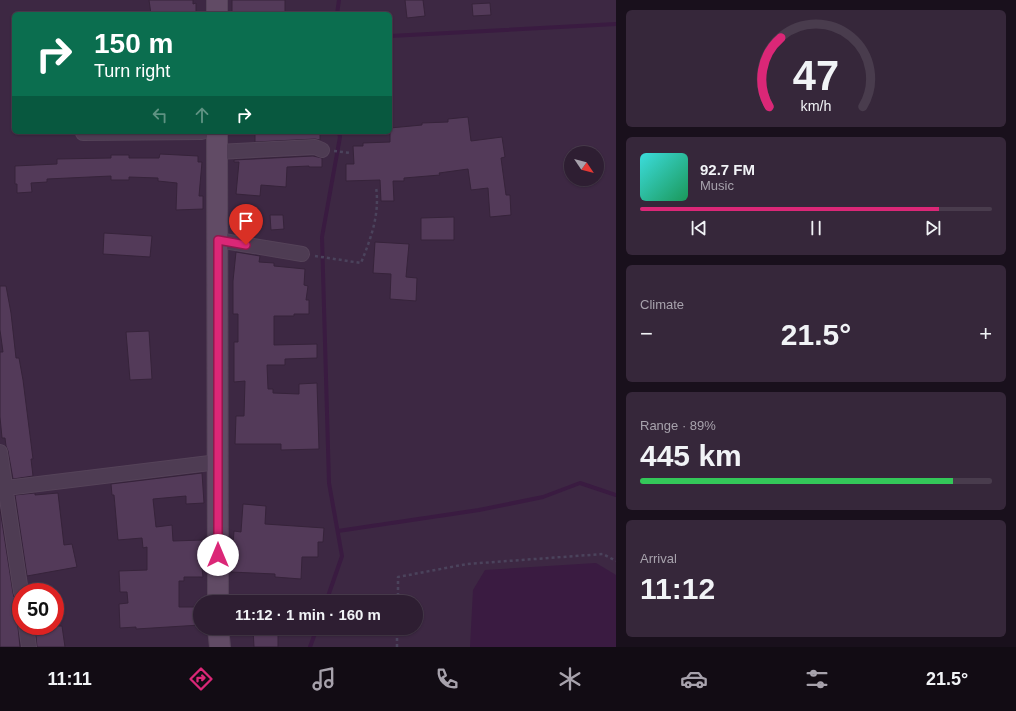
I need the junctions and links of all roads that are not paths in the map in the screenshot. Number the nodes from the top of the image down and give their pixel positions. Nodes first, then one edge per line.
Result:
1 (217, 0) edge
2 (217, 12) edge
3 (218, 134) edge
4 (322, 150) dead end
5 (217, 152) junction
6 (218, 240) junction
7 (302, 254) road end
8 (0, 452) edge
9 (218, 462) junction
10 (6, 488) junction
11 (20, 583) edge
12 (218, 595) edge
13 (27, 635) edge
14 (219, 635) edge
15 (29, 647) edge
16 (220, 647) edge

1 - 2 main road
3 - 5 main road
4 - 5 street
5 - 6 main road
6 - 7 street
6 - 9 main road
8 - 10 street
9 - 10 street
9 - 12 main road
10 - 11 street
13 - 15 street
14 - 16 main road

